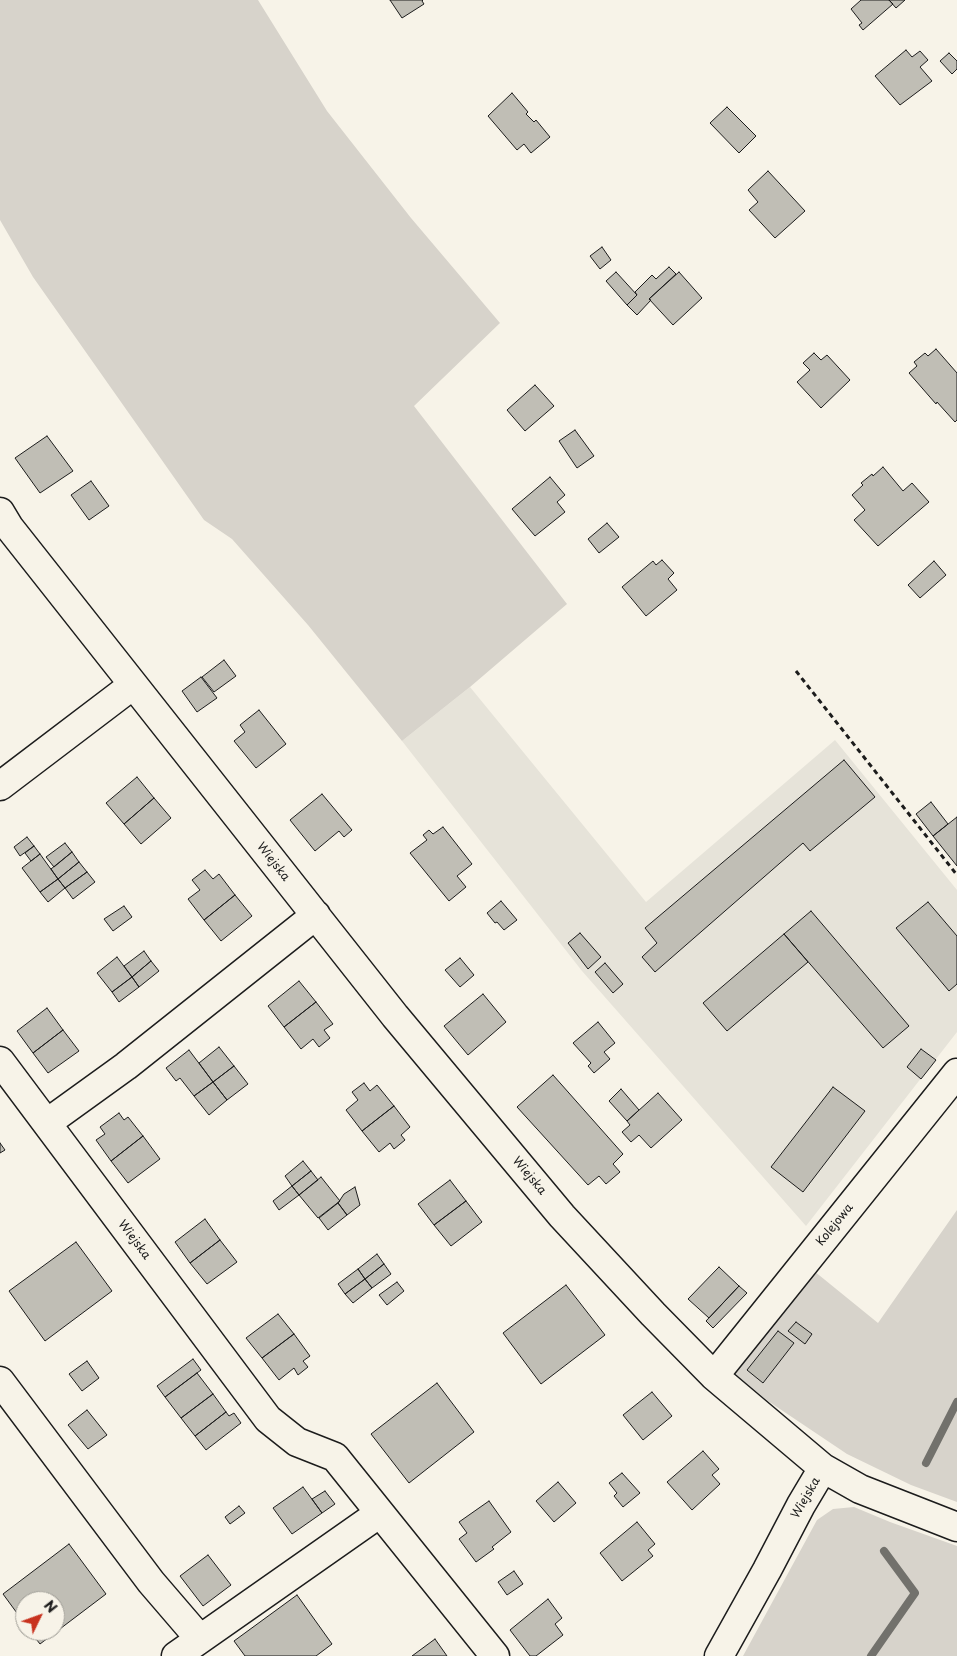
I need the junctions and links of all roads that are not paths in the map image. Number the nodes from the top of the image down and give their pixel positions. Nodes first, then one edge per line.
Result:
1 (0, 512) edge
2 (134, 685) junction
3 (0, 786) edge
4 (316, 915) junction
5 (0, 1061) edge
6 (957, 1073) edge
7 (46, 1123) junction
8 (714, 1376) junction
9 (0, 1381) edge
10 (823, 1468) junction
11 (380, 1512) junction
12 (957, 1527) edge
13 (200, 1639) junction
14 (176, 1656) edge
15 (495, 1656) edge
16 (719, 1656) edge

1 - 2 street, Wiejska
2 - 3 street
2 - 4 street, Wiejska
4 - 7 street
4 - 8 street, Wiejska
5 - 7 street, Wiejska
6 - 8 street, Kolejowa
7 - 11 street, Wiejska
8 - 10 street, Wiejska
9 - 13 street
10 - 12 street
10 - 16 street, Wiejska
11 - 13 street
11 - 15 street, Wiejska
13 - 14 street

